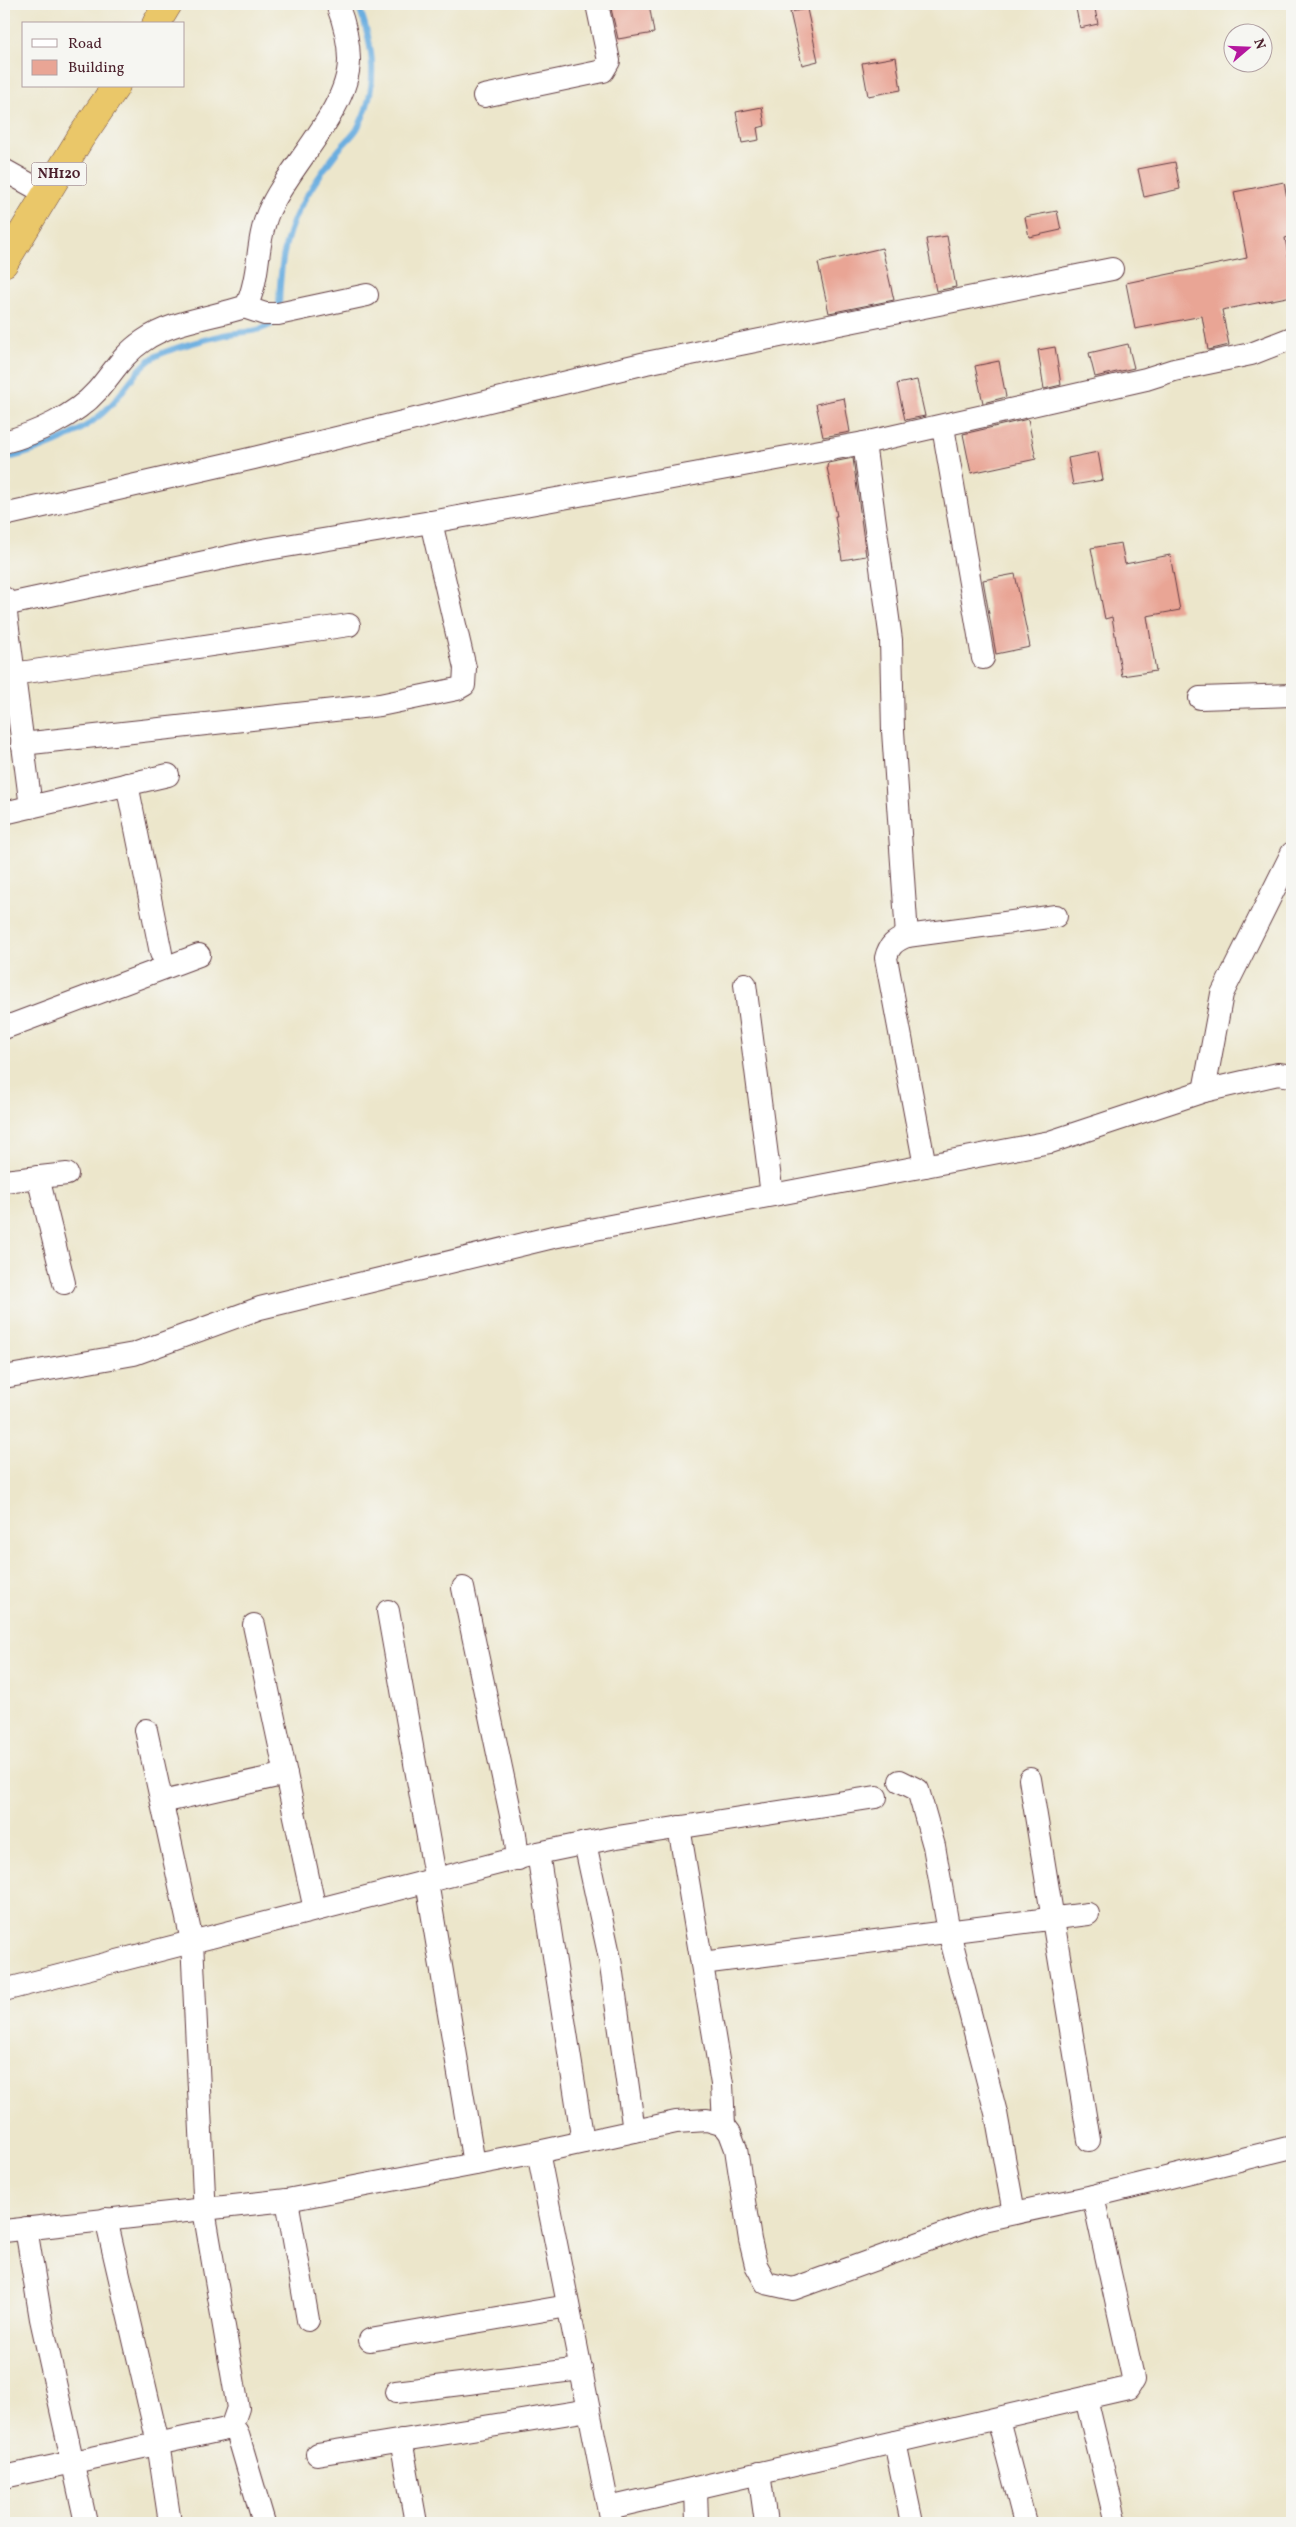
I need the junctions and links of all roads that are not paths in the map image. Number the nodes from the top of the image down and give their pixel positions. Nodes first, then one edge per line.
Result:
1 (168, 4) edge
2 (337, 4) edge
3 (597, 4) edge
4 (157, 22) edge
5 (115, 88) edge
6 (484, 96) dead end
7 (4, 170) edge
8 (47, 194) junction
9 (4, 263) edge
10 (1112, 269) dead end
11 (367, 295) dead end
12 (244, 307) junction
13 (1292, 338) edge
14 (943, 427) junction
15 (4, 442) edge
16 (864, 443) junction
17 (4, 515) edge
18 (431, 522) junction
19 (4, 602) edge
20 (349, 626) dead end
21 (983, 658) dead end
22 (13, 674) junction
23 (1292, 695) edge
24 (1200, 698) dead end
25 (11, 713) edge
26 (22, 744) junction
27 (168, 775) dead end
28 (127, 784) junction
29 (31, 807) junction
30 (4, 813) edge
31 (1292, 853) edge
32 (1056, 916) dead end
33 (907, 936) junction
34 (161, 953) dead end
35 (199, 955) dead end
36 (744, 984) dead end
37 (4, 1028) edge
38 (1292, 1076) edge
39 (1204, 1090) junction
40 (925, 1166) junction
41 (67, 1174) dead end
42 (38, 1177) junction
43 (4, 1181) edge
44 (772, 1195) junction
45 (64, 1283) dead end
46 (4, 1377) edge
47 (463, 1588) dead end
48 (388, 1611) dead end
49 (254, 1625) dead end
50 (146, 1730) dead end
51 (286, 1774) junction
52 (1030, 1779) dead end
53 (900, 1781) dead end
54 (876, 1797) dead end
55 (162, 1802) junction
56 (679, 1827) junction
57 (585, 1843) junction
58 (528, 1856) junction
59 (427, 1882) junction
60 (315, 1910) junction
61 (1088, 1914) dead end
62 (1054, 1918) junction
63 (949, 1932) junction
64 (192, 1941) junction
65 (702, 1963) junction
66 (4, 1990) edge
67 (724, 2125) junction
68 (634, 2131) junction
69 (1088, 2140) dead end
70 (583, 2142) junction
71 (1292, 2147) edge
72 (538, 2152) junction
73 (474, 2164) junction
74 (1093, 2196) junction
75 (286, 2200) junction
76 (206, 2209) junction
77 (1014, 2213) junction
78 (106, 2219) junction
79 (26, 2228) junction
80 (4, 2231) edge
81 (568, 2306) junction
82 (308, 2320) dead end
83 (370, 2340) dead end
84 (581, 2369) junction
85 (396, 2392) dead end
86 (1086, 2398) junction
87 (589, 2410) junction
88 (998, 2419) junction
89 (231, 2428) junction
90 (401, 2440) junction
91 (895, 2442) junction
92 (158, 2443) junction
93 (317, 2454) dead end
94 (73, 2462) junction
95 (759, 2474) junction
96 (4, 2476) edge
97 (696, 2488) junction
98 (610, 2519) edge
99 (86, 2523) edge
100 (170, 2523) edge
101 (264, 2523) edge
102 (416, 2523) edge
103 (697, 2523) edge
104 (766, 2523) edge
105 (912, 2523) edge
106 (1025, 2523) edge
107 (1116, 2523) edge

1 - 4 highway
2 - 12 street
3 - 6 street
5 - 8 highway, NH120
7 - 8 street
8 - 9 highway, NH120
10 - 17 street
11 - 12 street
12 - 15 street
13 - 14 street
14 - 16 street
14 - 21 street
16 - 18 street
16 - 33 street
18 - 19 street
18 - 26 street
19 - 22 street
20 - 22 street
22 - 25 street
23 - 24 street
25 - 26 street
26 - 29 street
27 - 28 street
28 - 29 street
28 - 34 street
29 - 30 street
31 - 39 street
32 - 33 street
33 - 40 street
35 - 37 street
36 - 44 street
38 - 39 street
39 - 40 street
40 - 44 street
41 - 42 street
42 - 43 street
42 - 45 street
44 - 46 street
47 - 58 street
48 - 59 street
49 - 51 street
50 - 55 street
51 - 55 street
51 - 60 street
52 - 62 street
53 - 63 street
54 - 56 street
55 - 64 street
56 - 57 street
56 - 65 street
57 - 58 street
57 - 68 street
58 - 59 street
58 - 70 street
59 - 60 street
59 - 73 street
60 - 64 street
61 - 62 street
62 - 63 street
62 - 69 street
63 - 65 street
63 - 77 street
64 - 66 street
64 - 76 street
65 - 67 street
67 - 68 street
67 - 77 street
68 - 70 street
70 - 72 street
71 - 74 street
72 - 73 street
72 - 81 street
73 - 75 street
74 - 77 street
74 - 86 street
75 - 76 street
75 - 82 street
76 - 78 street
76 - 89 street
78 - 79 street
78 - 92 street
79 - 80 street
79 - 94 street
81 - 83 street
81 - 84 street
84 - 85 street
84 - 87 street
86 - 88 street
86 - 107 street
87 - 90 street
87 - 98 street
88 - 91 street
88 - 106 street
89 - 92 street
89 - 101 street
90 - 93 street
90 - 102 street
91 - 95 street
91 - 105 street
92 - 94 street
92 - 100 street
94 - 96 street
94 - 99 street
95 - 97 street
95 - 104 street
97 - 98 street
97 - 103 street

